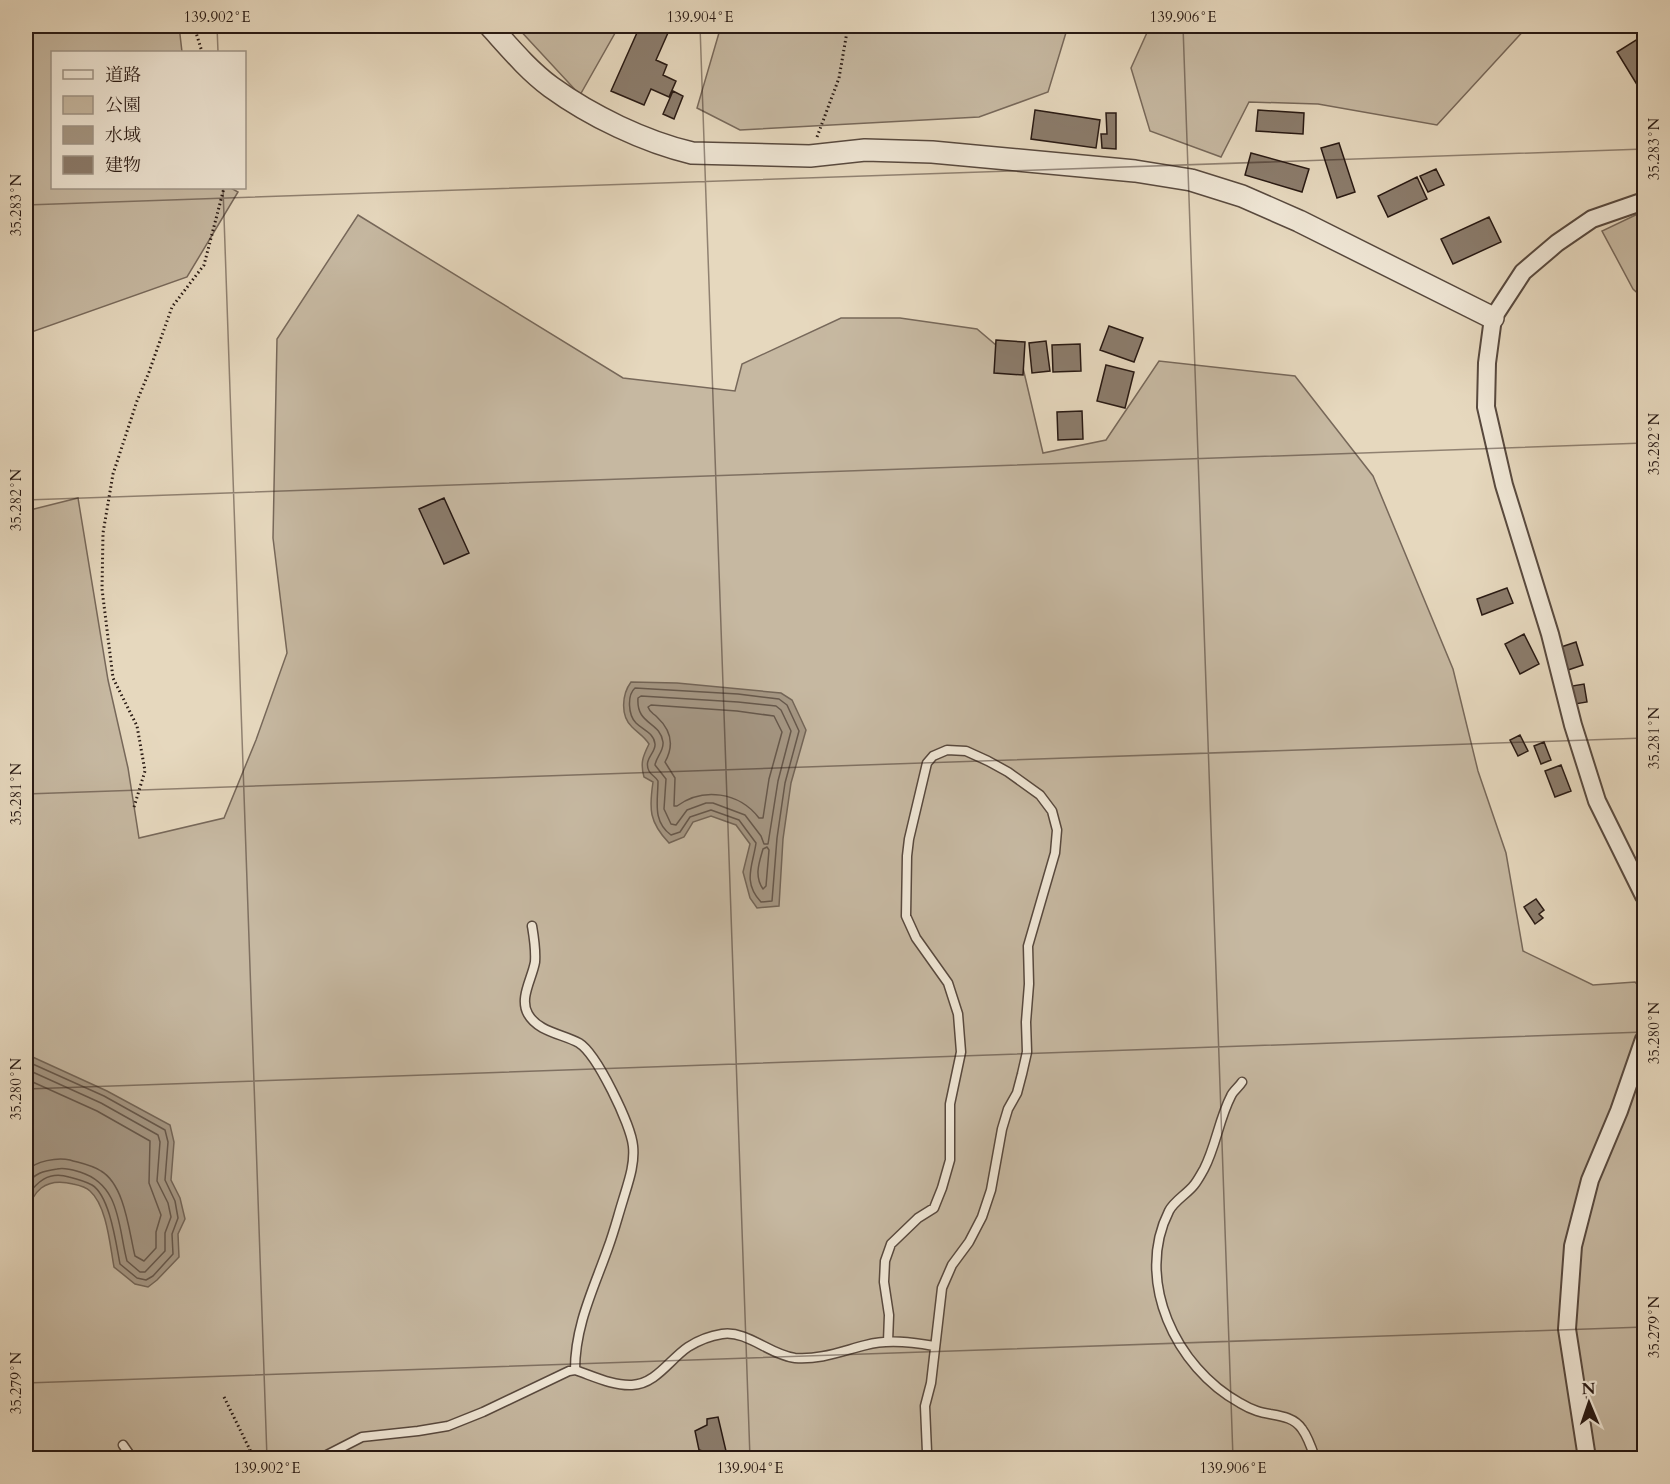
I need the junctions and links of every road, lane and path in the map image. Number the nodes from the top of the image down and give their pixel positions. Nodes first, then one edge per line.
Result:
1 (194, 26) edge
2 (490, 26) edge
3 (848, 26) edge
4 (202, 51) edge
5 (810, 156) junction
6 (224, 189) edge
7 (1644, 201) edge
8 (1493, 318) junction
9 (134, 807) dead end
10 (1644, 896) edge
11 (532, 926) dead end
12 (1644, 1039) edge
13 (1242, 1082) dead end
14 (888, 1342) junction
15 (934, 1346) junction
16 (575, 1370) junction
17 (224, 1397) dead end
18 (123, 1445) dead end
19 (132, 1458) edge
20 (243, 1458) edge
21 (321, 1458) edge
22 (929, 1458) edge
23 (1315, 1458) edge
24 (1587, 1458) edge

1 - 4 path
2 - 5 street
3 - 5 path
5 - 8 street
6 - 9 path
7 - 8 street
8 - 10 street
11 - 16 lane
12 - 24 street
13 - 23 lane
14 - 15 lane
14 - 15 lane
14 - 16 lane
15 - 22 lane
16 - 21 lane
17 - 20 path
18 - 19 lane

